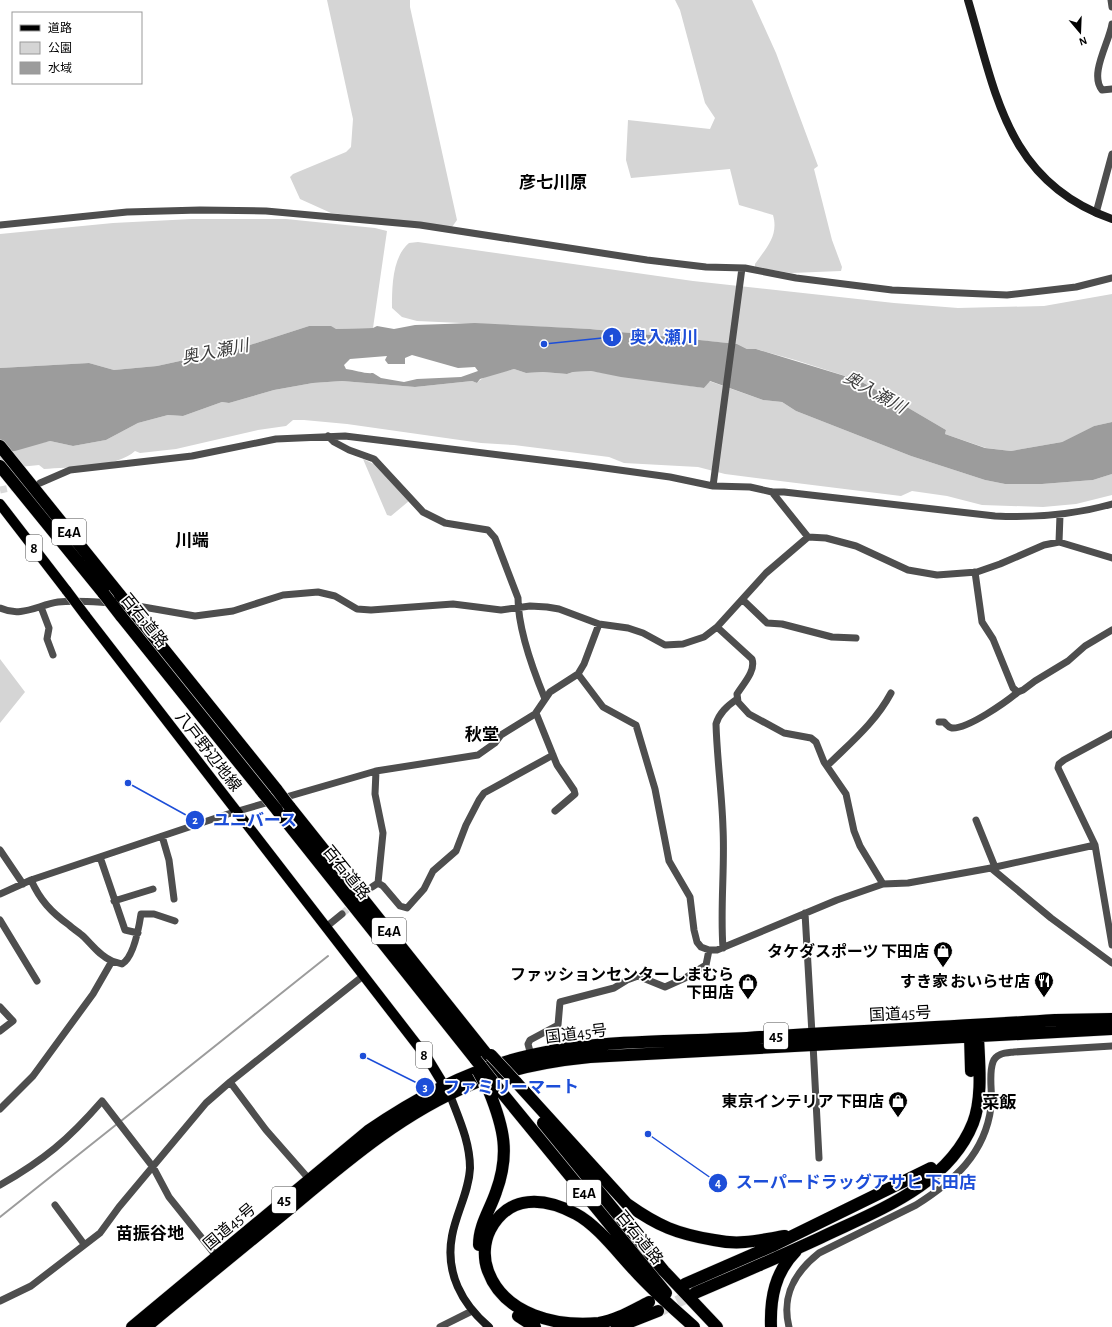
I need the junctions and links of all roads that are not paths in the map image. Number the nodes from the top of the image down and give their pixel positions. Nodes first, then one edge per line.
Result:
1 (968, 0) edge
2 (1111, 0) edge
3 (1112, 7) edge
4 (1112, 24) edge
5 (1112, 89) edge
6 (1112, 154) edge
7 (1110, 168) edge
8 (1096, 213) junction
9 (1112, 219) edge
10 (0, 225) edge
11 (741, 271) junction
12 (1112, 278) edge
13 (328, 436) junction
14 (0, 446) edge
15 (3, 469) edge
16 (40, 483) dead end
17 (714, 483) junction
18 (772, 492) junction
19 (0, 504) edge
20 (1112, 504) edge
21 (1060, 515) junction
22 (808, 537) junction
23 (1059, 542) junction
24 (1112, 558) edge
25 (975, 572) junction
26 (743, 600) junction
27 (41, 607) junction
28 (0, 608) edge
29 (518, 608) junction
30 (599, 624) junction
31 (717, 627) junction
32 (1112, 630) edge
33 (856, 638) dead end
34 (53, 655) dead end
35 (578, 674) junction
36 (1018, 692) junction
37 (891, 693) dead end
38 (545, 699) junction
39 (736, 699) junction
40 (536, 713) junction
41 (939, 722) dead end
42 (1112, 734) edge
43 (553, 754) junction
44 (826, 766) junction
45 (376, 771) junction
46 (555, 811) dead end
47 (237, 812) junction
48 (976, 820) dead end
49 (162, 836) junction
50 (1095, 845) junction
51 (0, 850) edge
52 (100, 857) junction
53 (993, 867) junction
54 (31, 880) junction
55 (23, 884) junction
56 (883, 884) junction
57 (154, 889) dead end
58 (0, 894) edge
59 (174, 899) dead end
60 (114, 901) junction
61 (805, 913) junction
62 (342, 914) tunnel mouth
63 (0, 920) edge
64 (175, 921) dead end
65 (326, 927) junction
66 (138, 933) junction
67 (1112, 945) edge
68 (723, 948) junction
69 (708, 950) junction
70 (112, 961) junction
71 (1112, 964) edge
72 (363, 976) junction
73 (37, 981) dead end
74 (0, 1007) edge
75 (1112, 1019) edge
76 (1112, 1029) edge
77 (0, 1032) edge
78 (974, 1033) junction
79 (812, 1039) junction
80 (1112, 1046) edge
81 (531, 1055) junction
82 (230, 1082) junction
83 (513, 1082) junction
84 (494, 1089) junction
85 (448, 1090) junction
86 (0, 1109) edge
87 (819, 1158) dead end
88 (153, 1167) junction
89 (309, 1180) junction
90 (0, 1185) edge
91 (55, 1205) dead end
92 (798, 1234) junction
93 (84, 1244) junction
94 (800, 1247) junction
95 (217, 1257) junction
96 (688, 1290) junction
97 (0, 1301) edge
98 (649, 1302) tunnel mouth
99 (472, 1311) junction
100 (658, 1311) tunnel mouth
101 (132, 1327) edge
102 (146, 1327) edge
103 (440, 1327) edge
104 (489, 1327) edge
105 (535, 1327) edge
106 (617, 1327) edge
107 (694, 1327) edge
108 (699, 1327) edge
109 (717, 1327) edge
110 (771, 1327) edge
111 (789, 1327) edge

1 - 8 main road
2 - 3 street
4 - 5 street
6 - 7 street
7 - 8 street
8 - 9 main road
10 - 11 street
11 - 12 street
11 - 17 street
13 - 16 street
13 - 17 street
13 - 29 street
14 - 83 highway, 百石道路 / E4A, bridge
15 - 84 highway, 百石道路 / E4A, bridge
17 - 18 street
18 - 21 street
18 - 22 street
19 - 47 main road, 八戸野辺地線 / 8, bridge
20 - 21 street
21 - 23 street
22 - 25 street
22 - 26 street
23 - 24 street
23 - 25 street
25 - 36 street
26 - 31 street
26 - 33 street
27 - 28 street
27 - 29 street
27 - 34 street
29 - 30 street
29 - 38 street
30 - 31 street
30 - 35 street
31 - 39 street
32 - 36 street
35 - 38 street
35 - 69 street
36 - 41 street
37 - 44 street
38 - 40 street
39 - 44 street
39 - 68 street
40 - 43 street
40 - 45 street
42 - 50 street
43 - 45 street
43 - 46 street
44 - 56 street
45 - 47 street
47 - 49 street
47 - 65 main road, 八戸野辺地線 / 8
48 - 53 street
49 - 52 street
49 - 59 street
50 - 53 street
50 - 67 street
51 - 55 street
52 - 54 street
52 - 60 street
53 - 56 street
53 - 71 street
54 - 55 street
54 - 70 street
55 - 58 street
56 - 61 street
57 - 60 street
60 - 66 street
61 - 68 street
61 - 79 street
62 - 65 street
63 - 73 street
64 - 66 street
65 - 72 main road, 八戸野辺地線 / 8
66 - 70 street
68 - 69 street
69 - 81 street
70 - 86 street
72 - 82 street
72 - 85 main road, 八戸野辺地線 / 8
74 - 77 street
75 - 78 highway, 国道45号 / 45
76 - 78 highway, 国道45号 / 45
78 - 79 highway, 国道45号 / 45
78 - 92 highway
78 - 94 highway
79 - 81 highway, 国道45号 / 45
79 - 85 highway, 国道45号 / 45
79 - 87 street
80 - 111 street
81 - 85 highway, 国道45号 / 45
82 - 88 street
82 - 89 street
83 - 92 highway
83 - 96 highway, 百石道路 / E4A
84 - 105 highway
84 - 108 highway, 百石道路 / E4A
85 - 89 highway, 国道45号 / 45
85 - 99 main road
85 - 102 highway, 国道45号 / 45
88 - 90 street
88 - 93 street
88 - 95 street
89 - 95 highway, 国道45号 / 45
91 - 93 street
92 - 96 highway
93 - 97 street
94 - 96 highway
94 - 110 highway
95 - 101 highway, 国道45号 / 45
96 - 109 highway, E4A
98 - 107 highway
99 - 103 street
99 - 104 main road
100 - 106 highway

